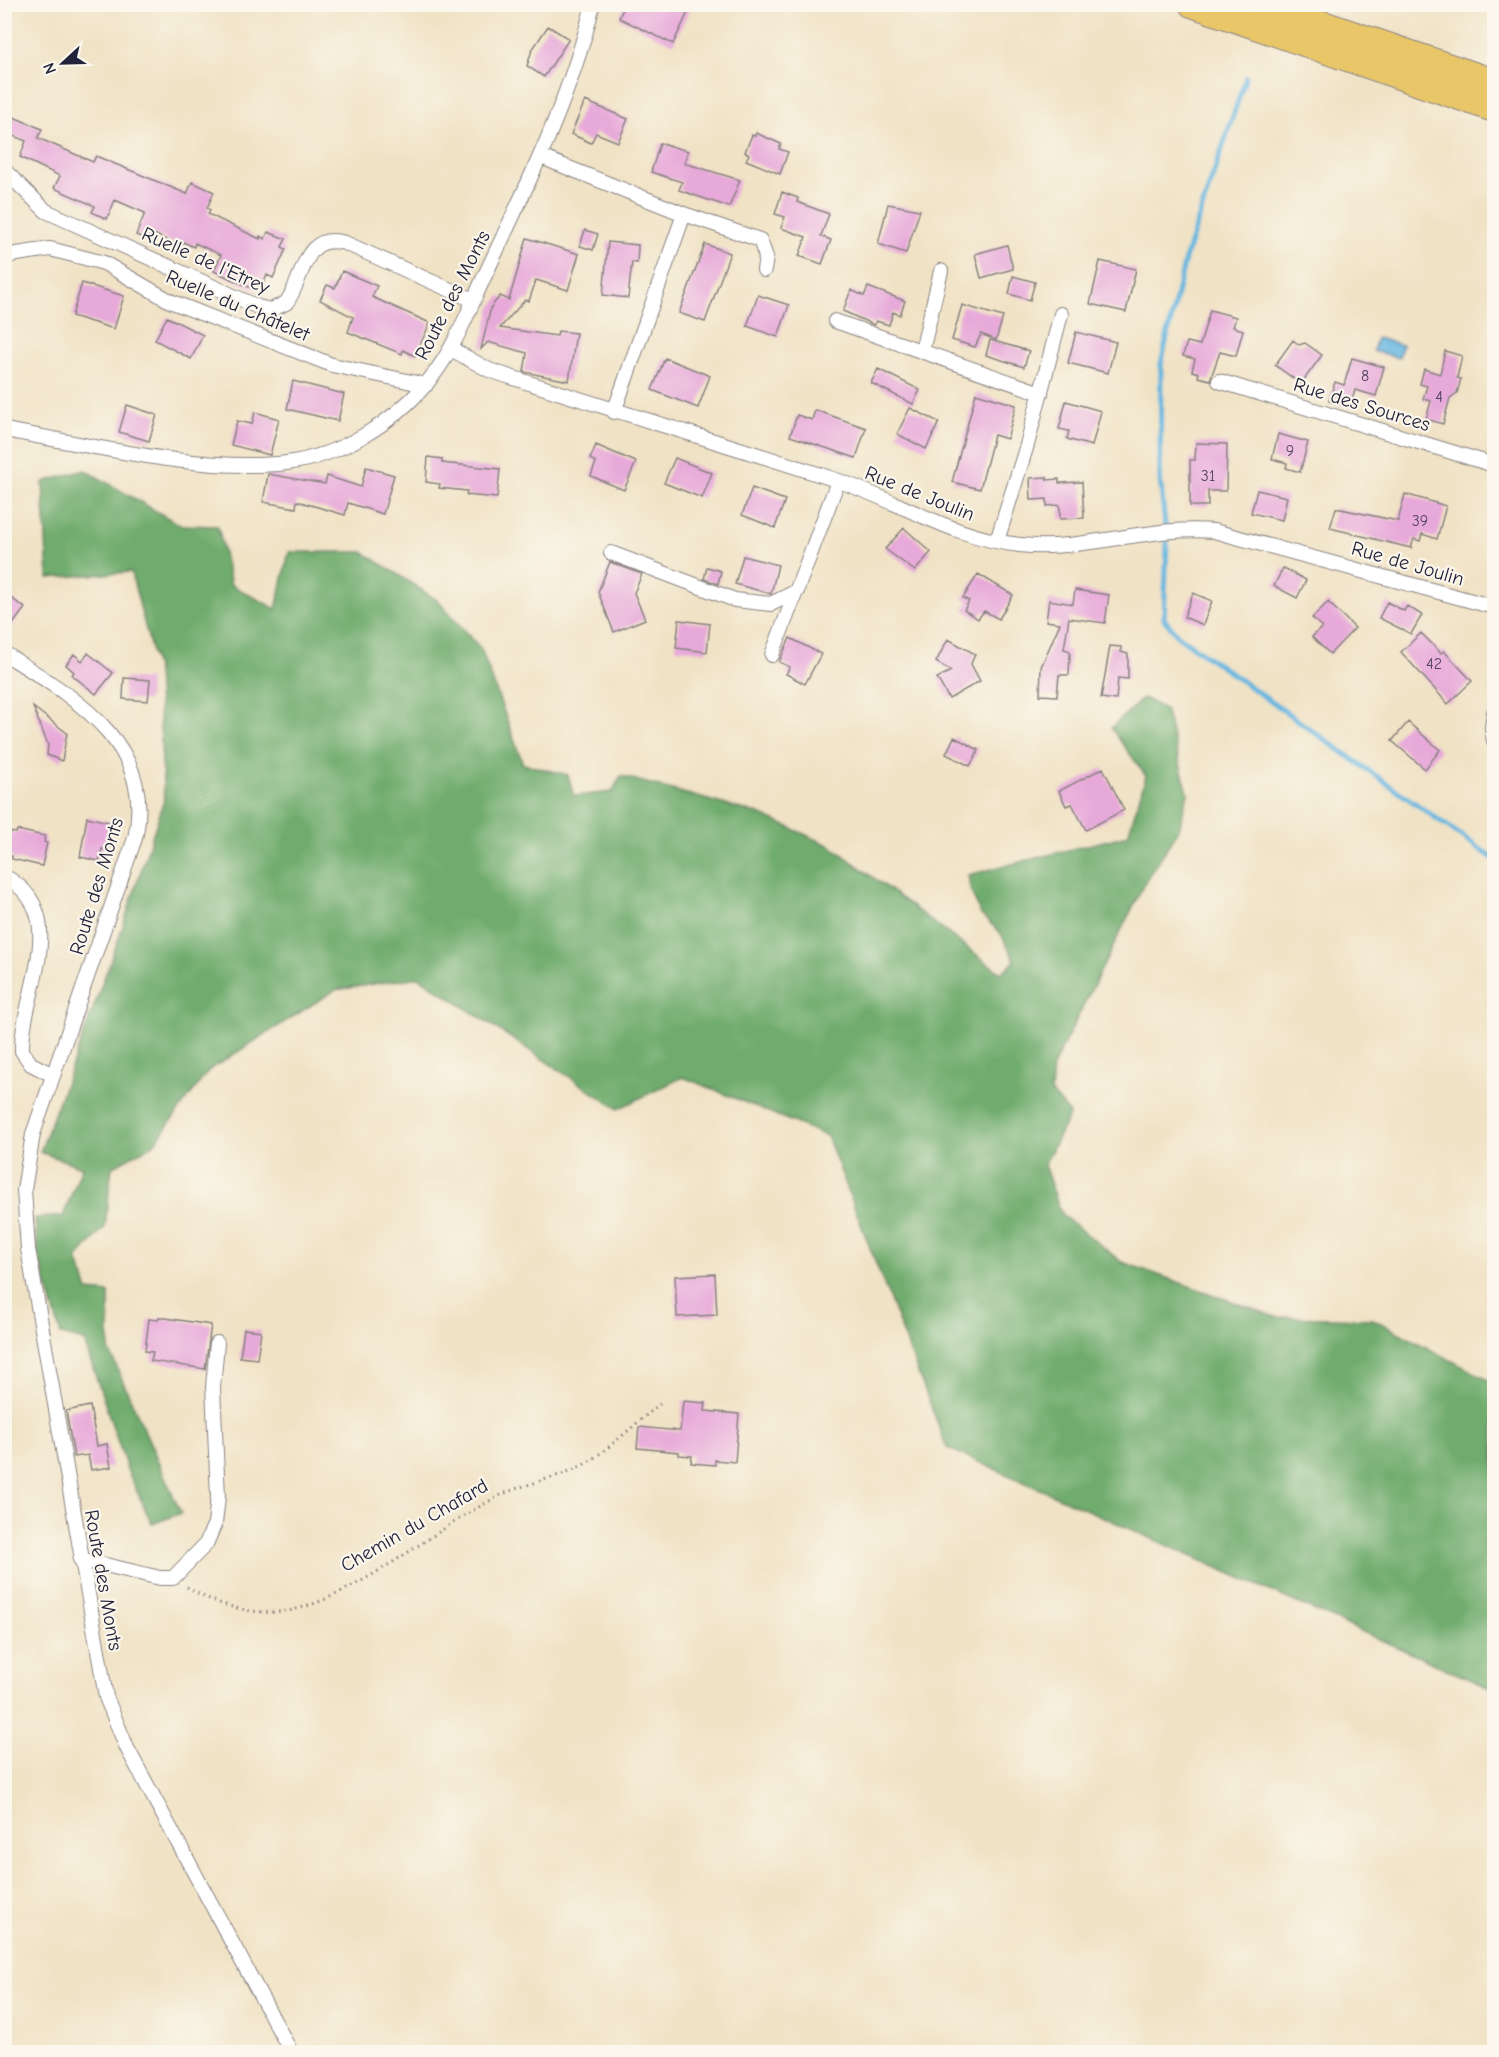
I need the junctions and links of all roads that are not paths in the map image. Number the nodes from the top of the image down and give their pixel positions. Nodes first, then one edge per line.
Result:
1 (593, 4) edge
2 (1192, 4) edge
3 (1264, 4) edge
4 (1223, 16) junction
5 (1494, 82) edge
6 (1494, 109) edge
7 (1494, 122) edge
8 (541, 157) junction
9 (4, 170) edge
10 (684, 214) junction
11 (4, 256) edge
12 (764, 270) dead end
13 (941, 272) dead end
14 (473, 300) junction
15 (1061, 314) dead end
16 (835, 321) dead end
17 (451, 349) junction
18 (922, 351) junction
19 (1219, 381) dead end
20 (426, 385) junction
21 (1041, 393) junction
22 (614, 411) junction
23 (4, 430) edge
24 (1494, 465) edge
25 (838, 481) junction
26 (997, 541) junction
27 (611, 553) dead end
28 (797, 591) junction
29 (1494, 607) edge
30 (4, 653) edge
31 (772, 655) dead end
32 (1494, 712) edge
33 (1494, 741) edge
34 (4, 876) edge
35 (53, 1075) junction
36 (217, 1343) dead end
37 (80, 1559) junction
38 (291, 2052) edge

1 - 8 street, Route des Monts
2 - 4 highway
3 - 5 highway
4 - 6 highway
4 - 7 highway
8 - 10 street
8 - 14 street, Route des Monts
9 - 14 street, Ruelle de l'Etrey
10 - 12 street
10 - 22 street
11 - 20 street, Ruelle du Châtelet
13 - 18 street
14 - 17 street, Route des Monts
15 - 21 street
16 - 18 street
17 - 20 street, Route des Monts
17 - 22 street, Rue de Joulin
18 - 21 street
19 - 24 street, Rue des Sources
20 - 23 street, Route des Monts
21 - 26 street
22 - 25 street, Rue de Joulin
25 - 26 street, Rue de Joulin
25 - 28 street
26 - 29 street, Rue de Joulin
27 - 28 street
28 - 31 street
30 - 35 street, Route des Monts
32 - 33 street
34 - 35 street, Route des Monts
35 - 37 street, Route des Monts
36 - 37 street
37 - 38 street, Route des Monts

